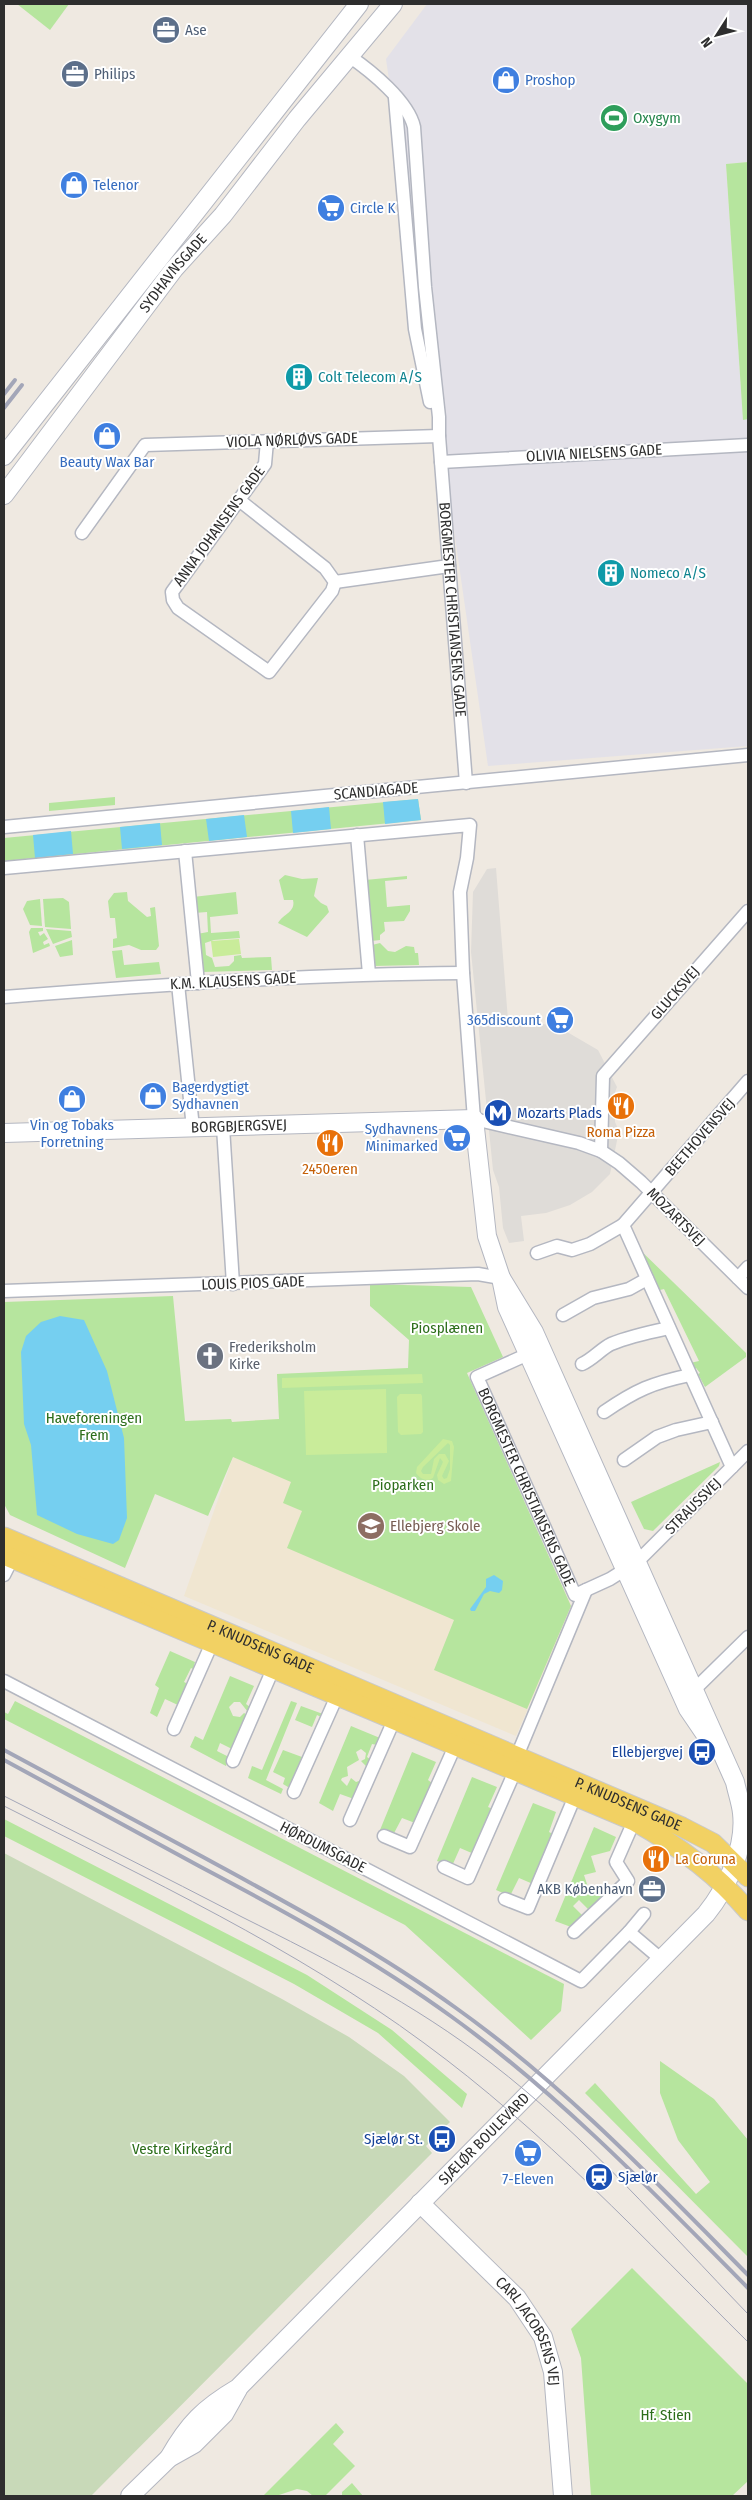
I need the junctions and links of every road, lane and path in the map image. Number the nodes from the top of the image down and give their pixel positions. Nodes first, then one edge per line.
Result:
1 (359, 4) edge
2 (393, 4) edge
3 (327, 46) junction
4 (349, 56) junction
5 (439, 436) junction
6 (267, 441) junction
7 (748, 445) edge
8 (4, 456) edge
9 (441, 462) junction
10 (4, 495) edge
11 (239, 500) junction
12 (82, 533) dead end
13 (449, 566) junction
14 (335, 582) junction
15 (748, 755) edge
16 (466, 783) junction
17 (4, 827) edge
18 (357, 835) junction
19 (185, 851) junction
20 (4, 868) edge
21 (748, 911) edge
22 (462, 973) junction
23 (368, 974) junction
24 (198, 982) junction
25 (178, 984) junction
26 (4, 997) edge
27 (748, 1081) edge
28 (474, 1119) junction
29 (223, 1127) junction
30 (193, 1128) junction
31 (4, 1133) edge
32 (601, 1151) junction
33 (651, 1192) junction
34 (623, 1225) junction
35 (537, 1252) dead end
36 (748, 1267) edge
37 (501, 1278) junction
38 (738, 1278) junction
39 (647, 1279) junction
40 (233, 1284) junction
41 (748, 1288) edge
42 (4, 1290) edge
43 (563, 1315) dead end
44 (669, 1328) junction
45 (534, 1351) junction
46 (582, 1364) dead end
47 (690, 1374) junction
48 (604, 1412) dead end
49 (712, 1422) junction
50 (748, 1451) edge
51 (624, 1460) dead end
52 (732, 1467) junction
53 (4, 1537) edge
54 (6, 1563) edge
55 (631, 1566) junction
56 (586, 1590) junction
57 (748, 1637) edge
58 (212, 1643) junction
59 (273, 1669) junction
60 (4, 1681) edge
61 (695, 1689) junction
62 (337, 1696) junction
63 (394, 1720) junction
64 (174, 1729) dead end
65 (455, 1746) junction
66 (233, 1760) dead end
67 (516, 1764) junction
68 (738, 1779) edge
69 (294, 1792) dead end
70 (575, 1796) junction
71 (350, 1820) dead end
72 (634, 1821) junction
73 (384, 1836) dead end
74 (734, 1861) junction
75 (444, 1867) dead end
76 (748, 1877) edge
77 (726, 1886) junction
78 (504, 1899) dead end
79 (748, 1911) edge
80 (644, 1914) dead end
81 (574, 1932) dead end
82 (629, 1932) junction
83 (662, 1960) junction
84 (420, 2203) junction
85 (130, 2496) edge
86 (563, 2496) edge

1 - 3 street, SYDHAVNSGADE
2 - 4 street, SYDHAVNSGADE
3 - 4 street, BORGMESTER CHRISTIANSENS GADE
3 - 8 street, SYDHAVNSGADE
4 - 5 street, BORGMESTER CHRISTIANSENS GADE
4 - 10 street, SYDHAVNSGADE
5 - 6 street, VIOLA NØRLØVS GADE
5 - 9 street, BORGMESTER CHRISTIANSENS GADE
6 - 11 street, ANNA JOHANSENS GADE
6 - 12 street, VIOLA NØRLØVS GADE
7 - 9 street, OLIVIA NIELSENS GADE
9 - 13 street, BORGMESTER CHRISTIANSENS GADE
11 - 14 street
11 - 14 street, ANNA JOHANSENS GADE
13 - 14 street
13 - 16 street, BORGMESTER CHRISTIANSENS GADE
15 - 16 street, SCANDIAGADE
16 - 17 street, SCANDIAGADE
18 - 19 street
18 - 22 street
18 - 23 street
19 - 20 street
19 - 24 street
21 - 32 street, GLUCKSVEJ
22 - 23 street, K.M. KLAUSENS GADE
22 - 28 street
23 - 24 street, K.M. KLAUSENS GADE
24 - 25 street, K.M. KLAUSENS GADE
25 - 26 street, K.M. KLAUSENS GADE
25 - 30 street
27 - 33 street, BEETHOVENSVEJ
28 - 29 street, BORGBJERGSVEJ
28 - 32 street
28 - 37 street
29 - 30 street, BORGBJERGSVEJ
29 - 40 street
30 - 31 street, BORGBJERGSVEJ
32 - 33 street, MOZARTSVEJ
33 - 34 street, BEETHOVENSVEJ
33 - 38 street, MOZARTSVEJ
34 - 35 street, BEETHOVENSVEJ
34 - 39 street
36 - 38 street
37 - 40 street, LOUIS PIOS GADE
37 - 45 street
38 - 41 street, MOZARTSVEJ
39 - 43 street
39 - 44 street
40 - 42 street, LOUIS PIOS GADE
44 - 46 street
44 - 47 street
45 - 55 street
45 - 56 street, BORGMESTER CHRISTIANSENS GADE
47 - 48 street
47 - 49 street
49 - 51 street
49 - 52 street
50 - 52 street, STRAUSSVEJ
52 - 55 street, STRAUSSVEJ
53 - 67 main road, P. KNUDSENS GADE
54 - 58 main road, P. KNUDSENS GADE
55 - 56 street, BORGMESTER CHRISTIANSENS GADE
55 - 61 street
55 - 68 street
56 - 67 street
57 - 61 street
58 - 59 main road, P. KNUDSENS GADE
58 - 64 street, P. KNUDSENS GADE
59 - 62 main road, P. KNUDSENS GADE
59 - 66 street, P. KNUDSENS GADE
60 - 82 street, HØRDUMSGADE
61 - 68 street
62 - 63 main road, P. KNUDSENS GADE
62 - 69 street
63 - 65 main road, P. KNUDSENS GADE
63 - 71 street
65 - 67 main road, P. KNUDSENS GADE
65 - 73 street
67 - 70 main road, P. KNUDSENS GADE
67 - 74 main road, P. KNUDSENS GADE
67 - 75 street
68 - 74 street
70 - 72 main road, P. KNUDSENS GADE
70 - 78 street, P. KNUDSENS GADE
72 - 77 main road, P. KNUDSENS GADE
72 - 81 street, P. KNUDSENS GADE
74 - 76 main road
74 - 77 street
77 - 79 main road
77 - 83 street, SJÆLØR BOULEVARD
80 - 82 street, HØRDUMSGADE
82 - 83 street
83 - 84 street, SJÆLØR BOULEVARD
84 - 85 street, SJÆLØR BOULEVARD
84 - 86 street, CARL JACOBSENS VEJ

